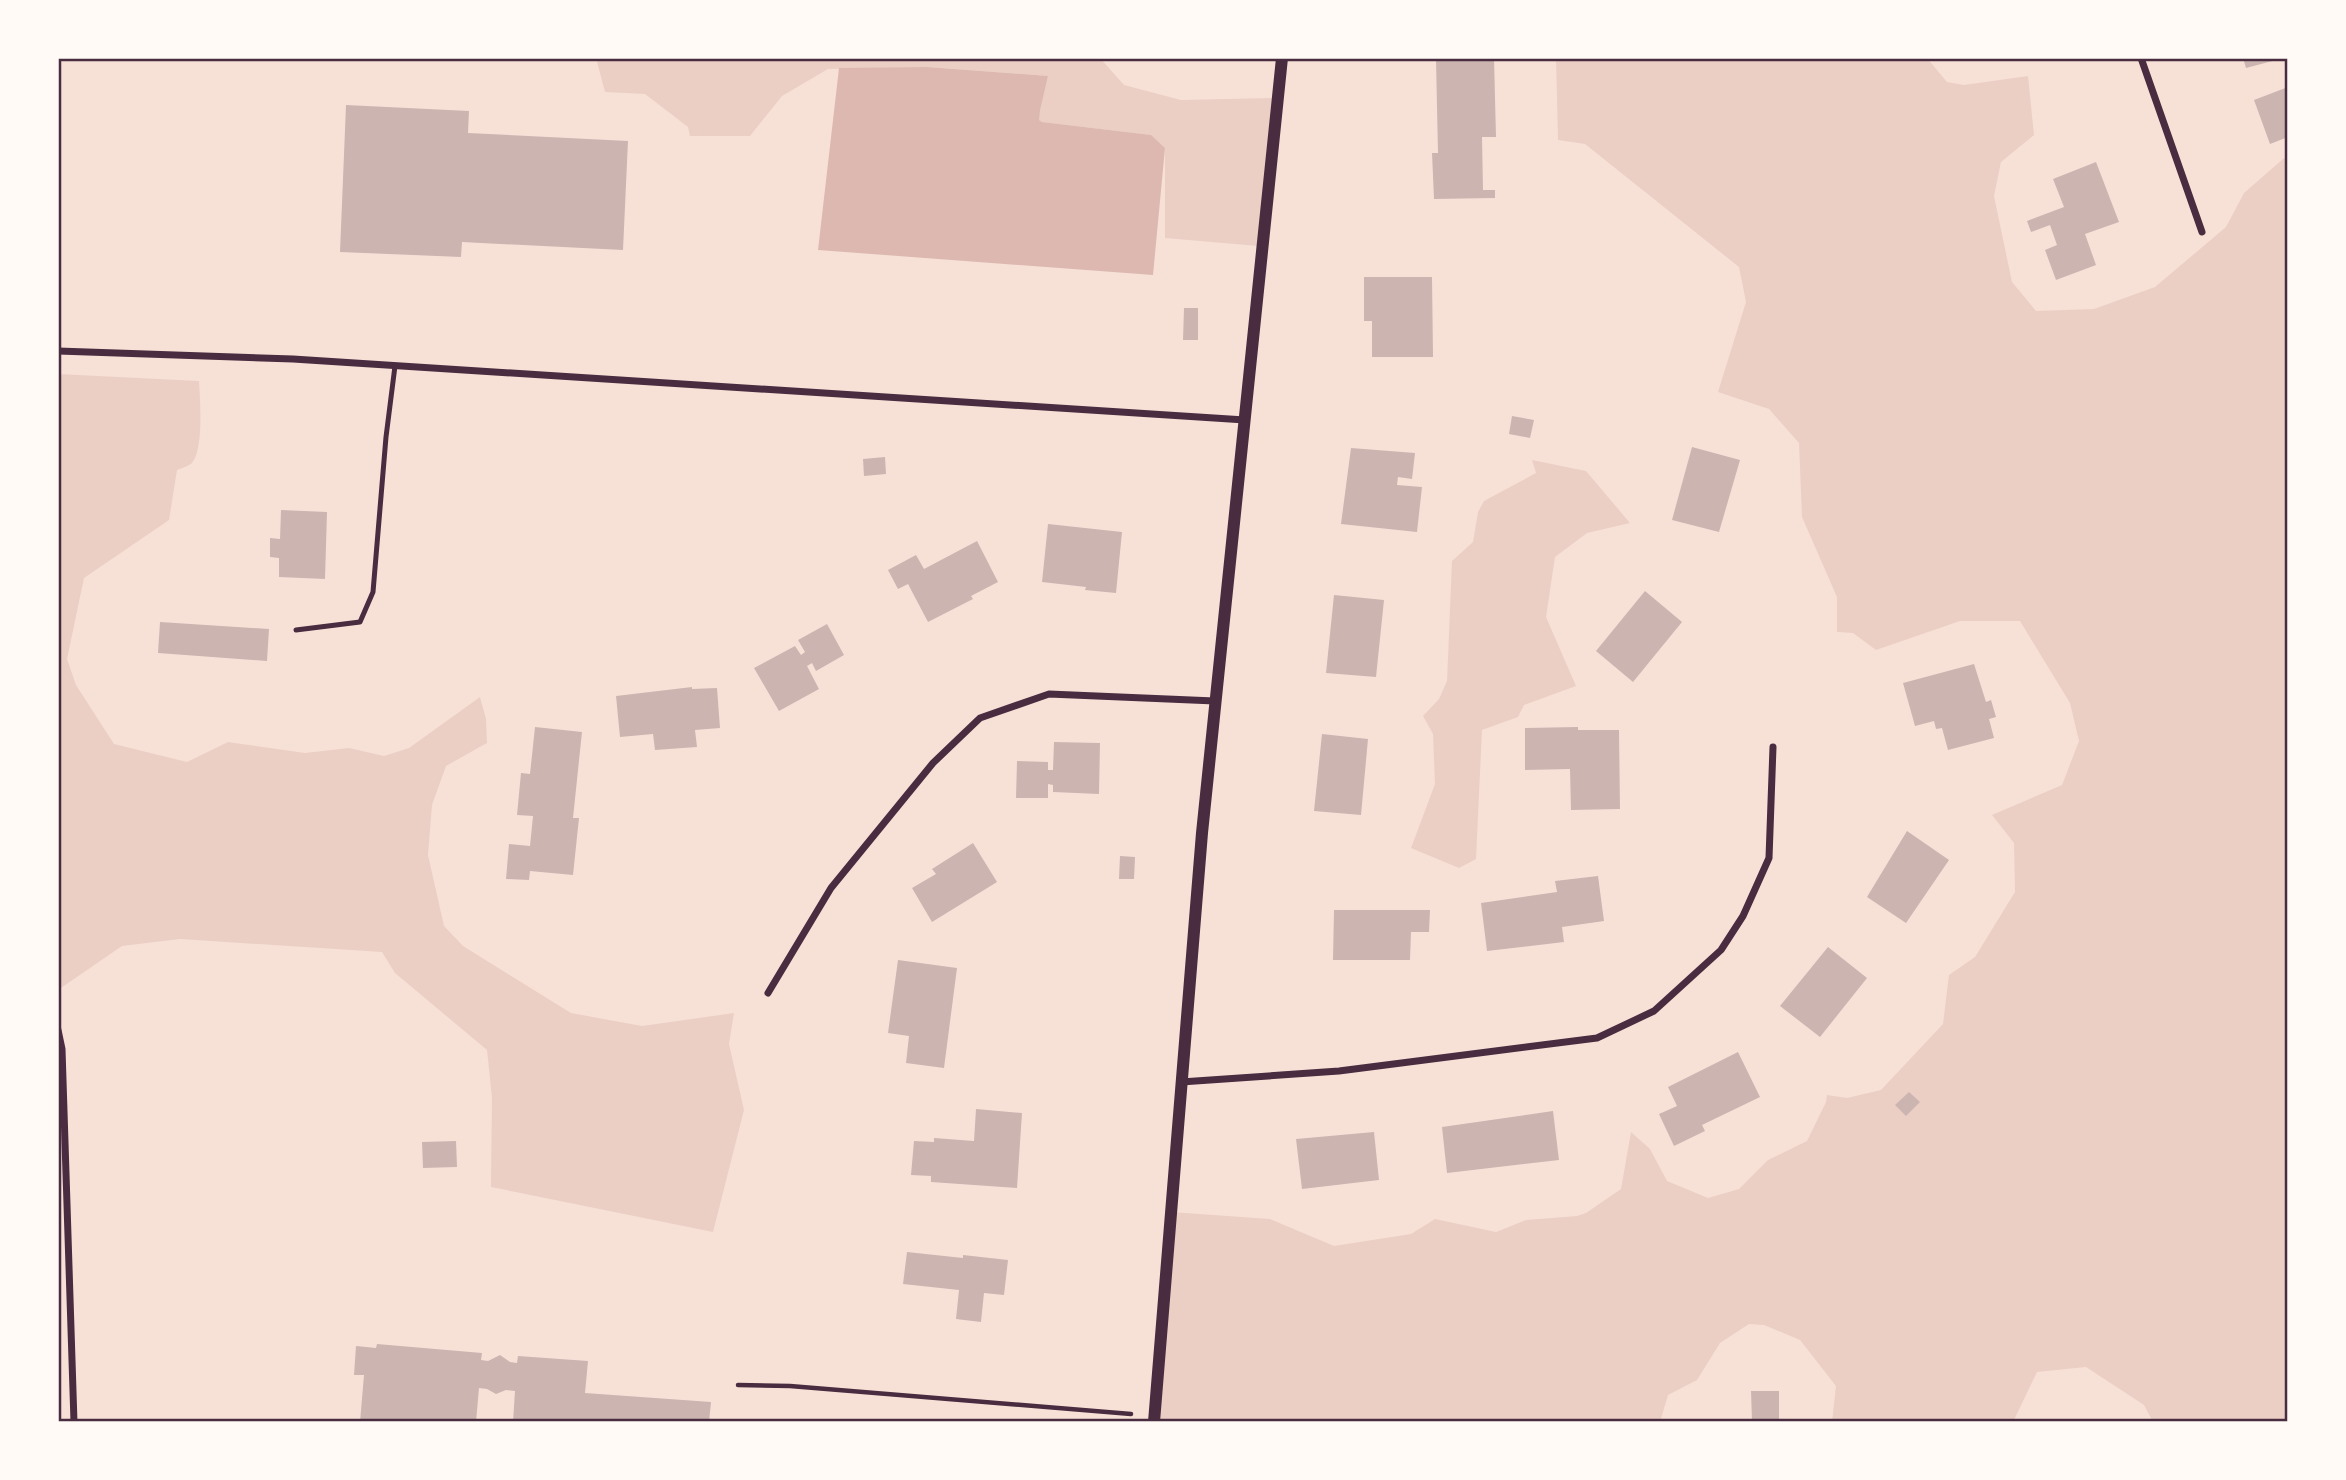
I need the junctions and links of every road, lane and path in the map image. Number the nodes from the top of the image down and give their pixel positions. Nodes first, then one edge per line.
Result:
1 (1282, 58) edge
2 (2141, 58) edge
3 (2202, 232) dead end
4 (58, 351) edge
5 (395, 366) junction
6 (1245, 420) junction
7 (296, 630) dead end
8 (1215, 701) junction
9 (1773, 747) dead end
10 (768, 993) dead end
11 (58, 1030) edge
12 (1180, 1082) junction
13 (738, 1385) dead end
14 (1154, 1419) edge
15 (74, 1422) edge

1 - 6 street
2 - 3 street
4 - 5 street
5 - 6 street
5 - 7 lane
6 - 8 street
8 - 10 street
8 - 12 street
9 - 12 street
11 - 15 street
12 - 14 street
13 - 14 path

